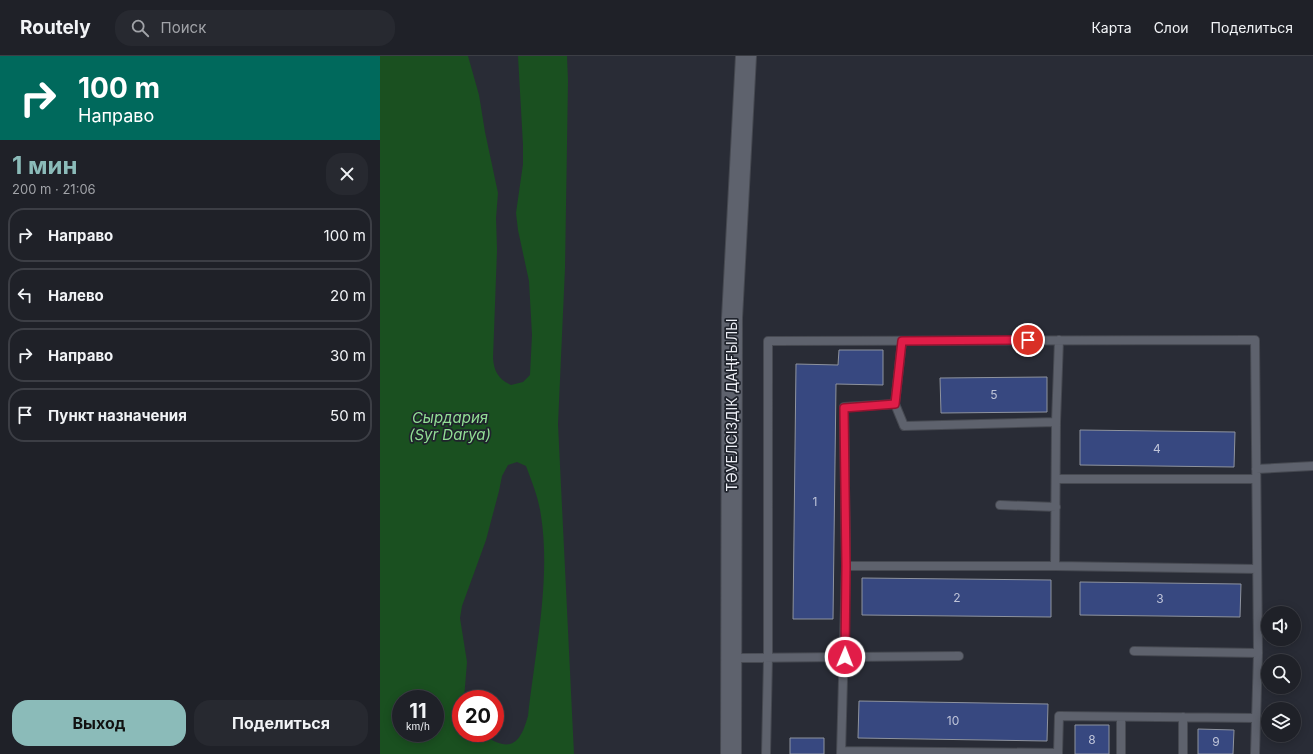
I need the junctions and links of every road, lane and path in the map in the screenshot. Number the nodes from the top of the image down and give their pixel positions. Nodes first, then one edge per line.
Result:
1 (746, 56) edge
2 (1059, 340) junction
3 (902, 341) junction
4 (895, 404) junction
5 (1056, 422) junction
6 (1313, 466) edge
7 (1256, 469) junction
8 (1057, 479) junction
9 (1256, 479) junction
10 (1000, 505) dead end
11 (1056, 507) junction
12 (846, 566) junction
13 (1055, 566) junction
14 (1257, 569) junction
15 (1134, 651) dead end
16 (1258, 653) junction
17 (959, 656) dead end
18 (845, 657) junction
19 (731, 658) junction
20 (768, 658) junction
21 (1121, 717) junction
22 (1183, 717) junction
23 (1256, 718) junction
24 (841, 753) edge
25 (1058, 753) edge
26 (731, 754) edge
27 (766, 754) edge
28 (1120, 754) edge
29 (1183, 754) edge
30 (1255, 754) edge

1 - 19 street, ТӘУЕЛСІЗДІК ДАҢҒЫЛЫ
2 - 3 lane
2 - 5 lane
2 - 7 lane
3 - 4 lane
3 - 20 lane
4 - 5 lane
4 - 12 lane
5 - 8 lane
6 - 7 lane
7 - 9 lane
8 - 9 lane
8 - 11 lane
9 - 14 lane
10 - 11 lane
11 - 13 lane
12 - 13 lane
12 - 18 lane
13 - 14 lane
14 - 16 lane
15 - 16 lane
16 - 23 lane
17 - 18 lane
18 - 20 lane
18 - 24 lane
19 - 20 lane
19 - 26 street, ТӘУЕЛСІЗДІК ДАҢҒЫЛЫ
20 - 27 lane
21 - 22 lane
21 - 25 lane
21 - 28 lane
22 - 23 lane
22 - 29 lane
23 - 30 lane
24 - 25 lane

